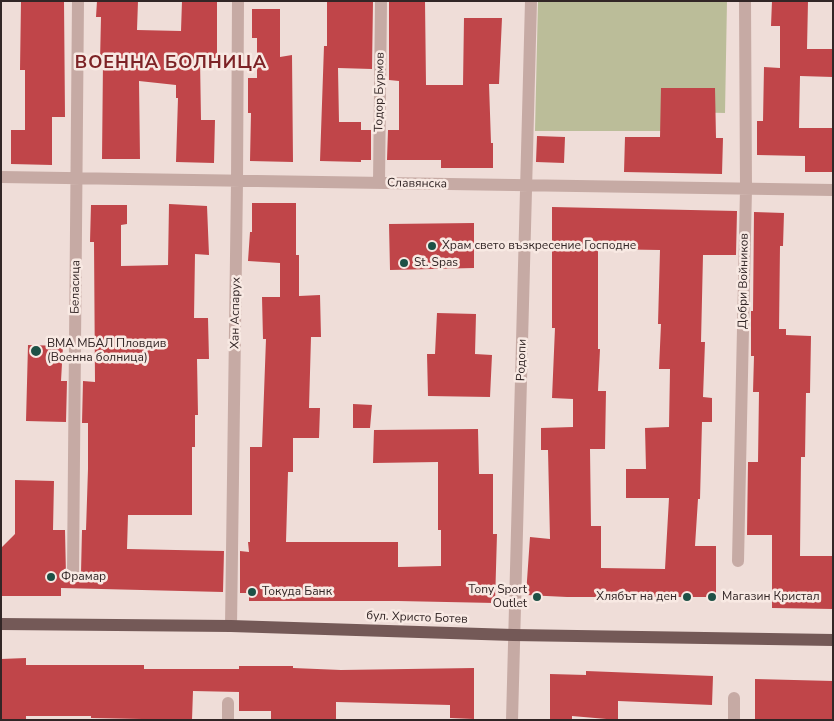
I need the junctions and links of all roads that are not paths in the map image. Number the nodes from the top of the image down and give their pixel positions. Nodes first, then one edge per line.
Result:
1 (78, 1) edge
2 (238, 1) edge
3 (381, 1) edge
4 (532, 1) edge
5 (746, 1) edge
6 (1, 177) edge
7 (77, 178) junction
8 (237, 182) junction
9 (379, 183) junction
10 (527, 186) junction
11 (746, 189) junction
12 (833, 190) edge
13 (738, 561) dead end
14 (73, 572) dead end
15 (1, 624) edge
16 (231, 626) junction
17 (513, 634) junction
18 (833, 640) edge
19 (734, 698) dead end
20 (228, 703) dead end
21 (228, 720) edge
22 (512, 720) edge
23 (734, 720) edge

1 - 7 street, Беласица
2 - 8 street, Хан Аспарух
3 - 9 street, Тодор Бурмов
4 - 10 street, Родопи
5 - 11 street, Добри Войников
6 - 7 street, Славянска
7 - 8 street, Славянска
7 - 14 street, Беласица
8 - 9 street, Славянска
8 - 16 street, Хан Аспарух
9 - 10 street, Славянска
10 - 11 street, Славянска
10 - 17 street, Родопи
11 - 12 street, Славянска
11 - 13 street, Добри Войников
15 - 16 main road, бул. Христо Ботев
16 - 17 main road, бул. Христо Ботев
17 - 18 main road, бул. Христо Ботев
17 - 22 street, Родопи
19 - 23 street
20 - 21 street

